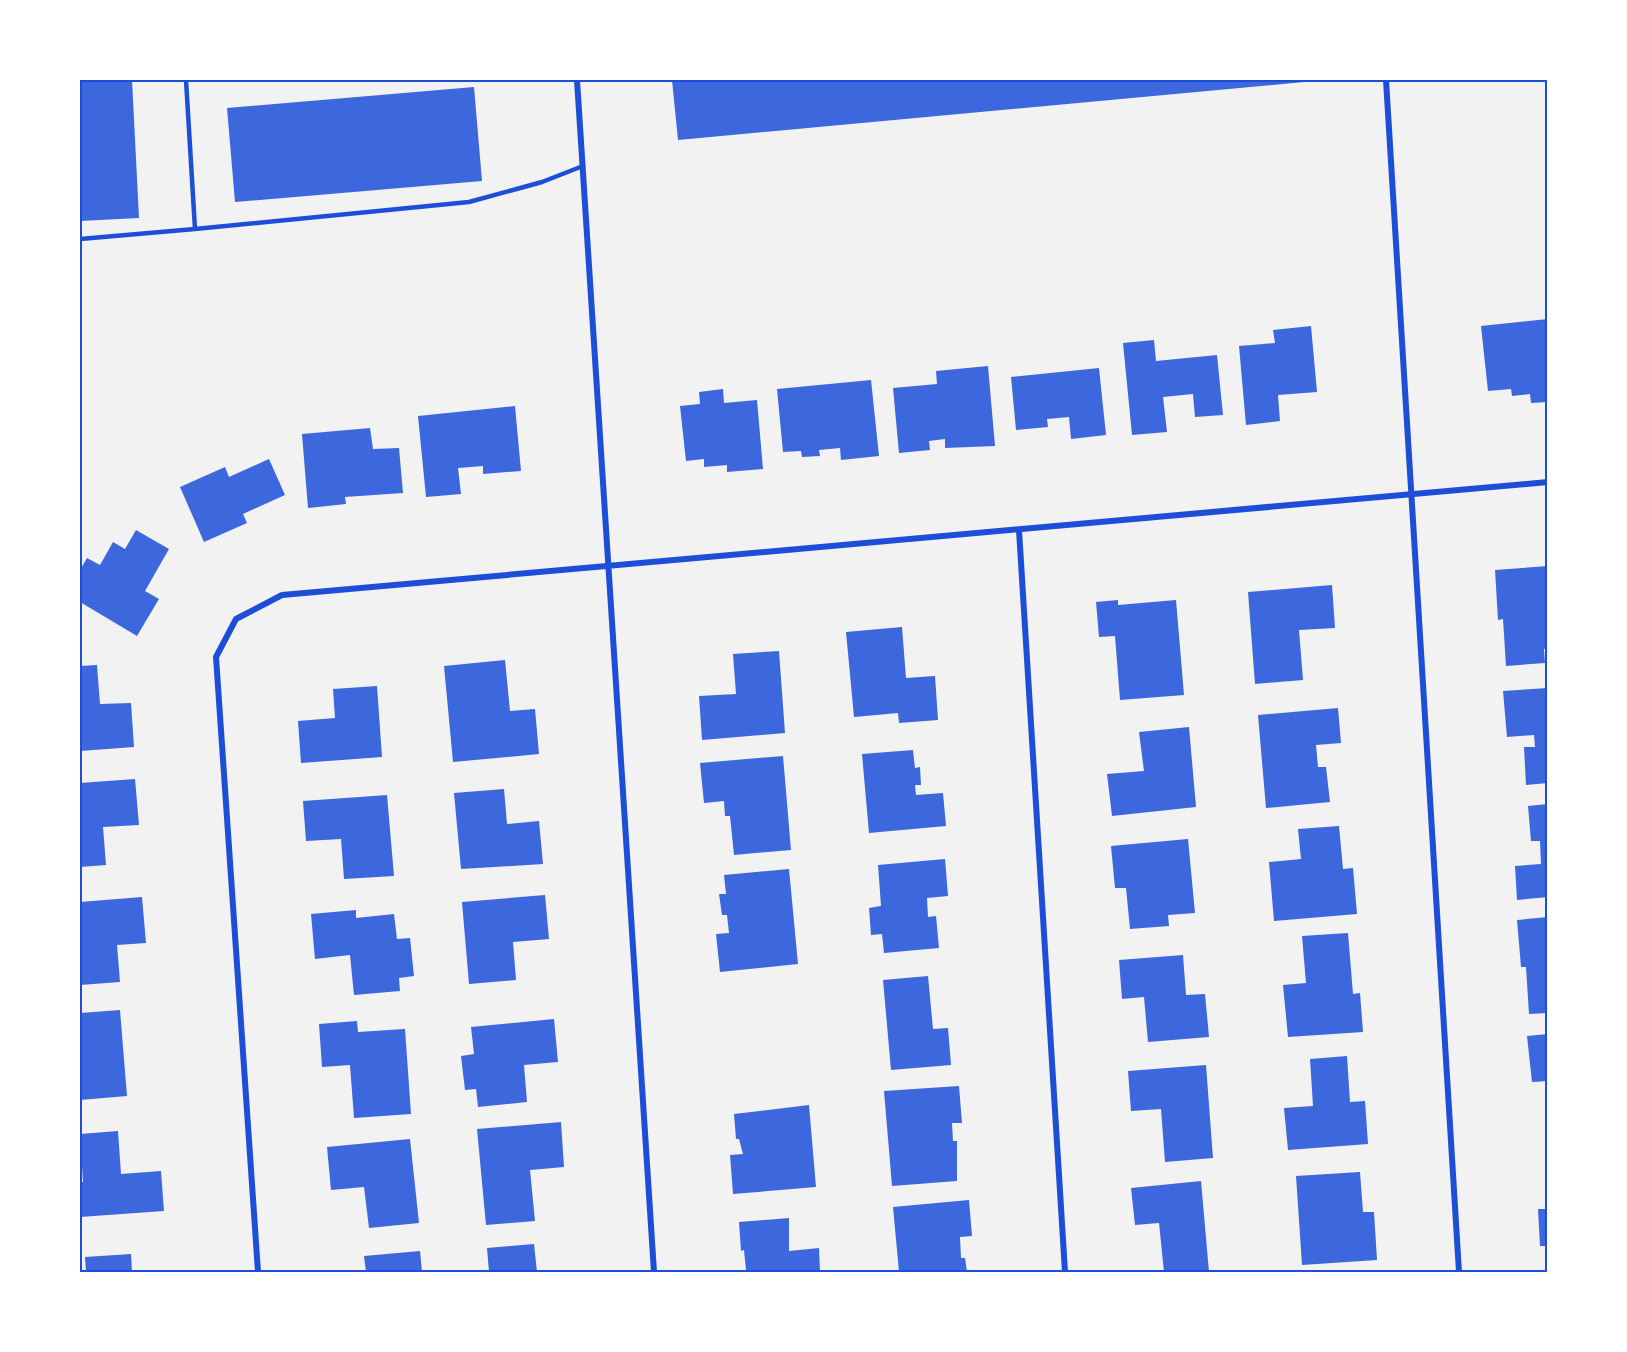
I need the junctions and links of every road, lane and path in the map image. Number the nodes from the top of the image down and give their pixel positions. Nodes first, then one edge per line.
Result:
1 (186, 80) edge
2 (577, 80) edge
3 (1386, 80) edge
4 (583, 166) junction
5 (195, 229) junction
6 (80, 239) edge
7 (1548, 482) edge
8 (1412, 494) junction
9 (1019, 530) junction
10 (608, 565) junction
11 (258, 1272) edge
12 (654, 1272) edge
13 (1065, 1272) edge
14 (1459, 1272) edge

1 - 5 lane
2 - 4 street
3 - 8 street
4 - 5 lane
4 - 10 street
5 - 6 lane
7 - 8 street
8 - 9 street
8 - 14 street
9 - 10 street
9 - 13 street
10 - 11 street
10 - 12 street

